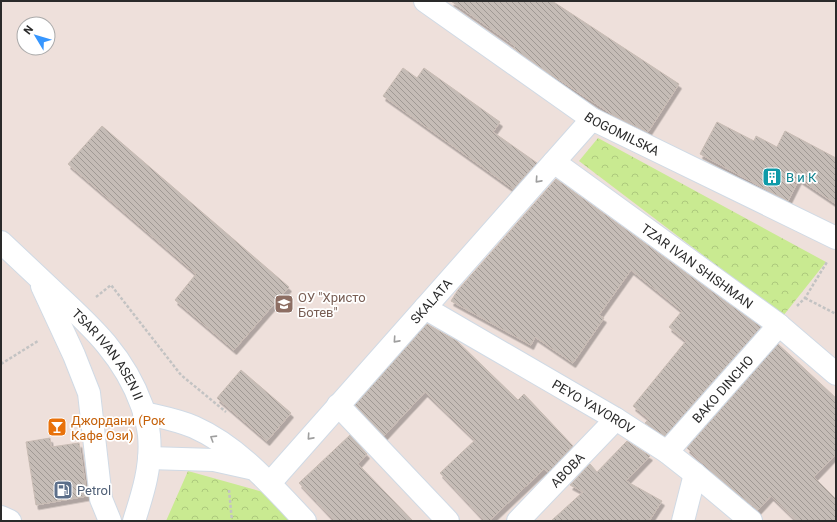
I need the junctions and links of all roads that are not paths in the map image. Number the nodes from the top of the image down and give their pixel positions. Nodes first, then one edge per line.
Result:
1 (424, 1) edge
2 (592, 119) junction
3 (554, 162) junction
4 (836, 238) edge
5 (1, 242) edge
6 (37, 276) junction
7 (425, 308) junction
8 (779, 325) junction
9 (836, 374) edge
10 (338, 406) junction
11 (144, 412) junction
12 (616, 419) junction
13 (667, 452) junction
14 (149, 458) junction
15 (695, 474) junction
16 (262, 476) junction
17 (1, 517) edge
18 (10, 521) edge
19 (110, 521) edge
20 (134, 521) edge
21 (305, 521) edge
22 (448, 521) edge
23 (518, 521) edge
24 (683, 521) edge
25 (751, 521) edge

1 - 2 street, BOGOMILSKA
2 - 3 street, SKALATA
2 - 4 street, BOGOMILSKA
3 -> 7 street, SKALATA
3 - 8 street, TZAR IVAN SHISHMAN
5 - 6 street, TSAR IVAN ASEN II
6 - 11 street, TSAR IVAN ASEN II
6 - 19 street
7 -> 10 street, SKALATA
7 - 12 street, PEYO YAVOROV
8 - 9 street, TZAR IVAN SHISHMAN
8 - 13 street, BAKO DINCHO
10 -> 16 street, SKALATA
10 - 22 street
11 - 14 street, TSAR IVAN ASEN II
16 -> 11 street
12 - 13 street, PEYO YAVOROV
12 - 23 street, ABOBA
13 - 15 street, PEYO YAVOROV
14 - 16 street
14 - 20 street, TSAR IVAN ASEN II
15 - 24 street
15 - 25 street, PEYO YAVOROV
16 - 21 street
17 - 18 street

